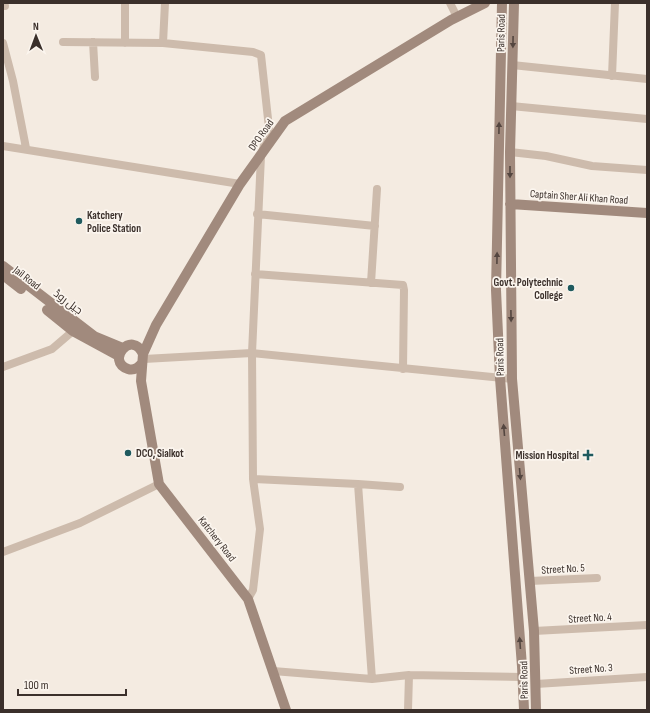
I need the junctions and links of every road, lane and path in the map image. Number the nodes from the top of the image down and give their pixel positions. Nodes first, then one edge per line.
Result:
1 (4, 3) edge
2 (125, 3) edge
3 (165, 3) edge
4 (450, 3) edge
5 (485, 3) edge
6 (502, 3) edge
7 (514, 3) edge
8 (615, 3) edge
9 (3, 6) edge
10 (457, 16) junction
11 (63, 42) dead end
12 (93, 42) junction
13 (3, 43) edge
14 (124, 43) junction
15 (163, 43) junction
16 (512, 65) junction
17 (612, 76) junction
18 (95, 77) dead end
19 (647, 79) edge
20 (511, 106) junction
21 (647, 119) edge
22 (3, 146) edge
23 (26, 148) junction
24 (510, 152) junction
25 (261, 156) junction
26 (647, 170) edge
27 (240, 184) junction
28 (377, 189) dead end
29 (510, 204) junction
30 (647, 213) edge
31 (257, 214) junction
32 (375, 226) junction
33 (3, 266) edge
34 (255, 274) junction
35 (3, 275) edge
36 (370, 283) junction
37 (496, 290) junction
38 (510, 291) junction
39 (74, 331) junction
40 (148, 340) junction
41 (136, 346) junction
42 (121, 352) junction
43 (252, 353) junction
44 (141, 361) junction
45 (3, 367) edge
46 (403, 368) junction
47 (500, 378) junction
48 (512, 380) junction
49 (253, 479) junction
50 (159, 484) junction
51 (358, 484) junction
52 (400, 487) dead end
53 (3, 552) edge
54 (597, 578) dead end
55 (530, 582) junction
56 (248, 599) junction
57 (647, 625) edge
58 (534, 631) junction
59 (273, 672) junction
60 (409, 675) junction
61 (647, 676) edge
62 (522, 677) junction
63 (372, 679) junction
64 (536, 684) junction
65 (286, 710) edge
66 (408, 710) edge
67 (524, 710) edge
68 (536, 710) edge

1 - 9 street
2 - 14 street
3 - 15 street
4 - 10 street
5 - 10 main road, DPO Road
37 -> 6 main road, Paris Road
7 -> 16 main road, Paris Road
8 - 17 street
10 - 25 main road, DPO Road
11 - 12 street
12 - 14 street
12 - 18 street
13 - 23 street
14 - 15 street
15 - 25 street
16 - 17 street
16 - 20 main road, Paris Road
17 - 19 street
20 - 21 street
20 - 24 main road, Paris Road
22 - 23 street
23 - 27 street
24 - 26 street
24 -> 29 main road, Paris Road
25 - 27 main road, DPO Road
25 - 31 street
27 - 40 main road, DPO Road
28 - 32 street
29 - 30 main road, Captain Sher Ali Khan Road
29 - 38 main road, Paris Road
31 - 32 street
31 - 34 street
32 - 36 street
33 - 42 main road, جیل روڈ
34 - 36 street
34 - 43 street
35 - 39 main road, Jail Road
36 - 46 street
37 - 38 main road
37 - 47 main road, Paris Road
38 -> 48 main road, Paris Road
39 - 42 main road, Jail Road
39 - 45 street
40 - 41 main road
40 - 44 main road, DPO Road
41 - 42 main road
41 - 44 main road
42 - 44 main road
43 - 44 street
43 - 46 street
43 - 49 street
44 - 50 main road, Katchery Road
46 - 47 street
47 - 48 street
62 -> 47 main road, Paris Road
48 -> 55 main road, Paris Road
49 - 51 street
49 - 56 street
50 - 53 street
50 - 56 main road, Katchery Road
51 - 52 street
51 - 63 street
54 - 55 street, Street No. 5
55 - 58 main road, Paris Road
56 - 59 main road, Katchery Road
57 - 58 street, Street No. 4
58 - 64 main road, Paris Road
59 - 63 street
59 - 65 main road, Katchery Road
60 - 62 street
60 - 63 street
60 - 66 street
61 - 64 street, Street No. 3
62 - 67 main road, Paris Road
64 - 68 main road, Paris Road

